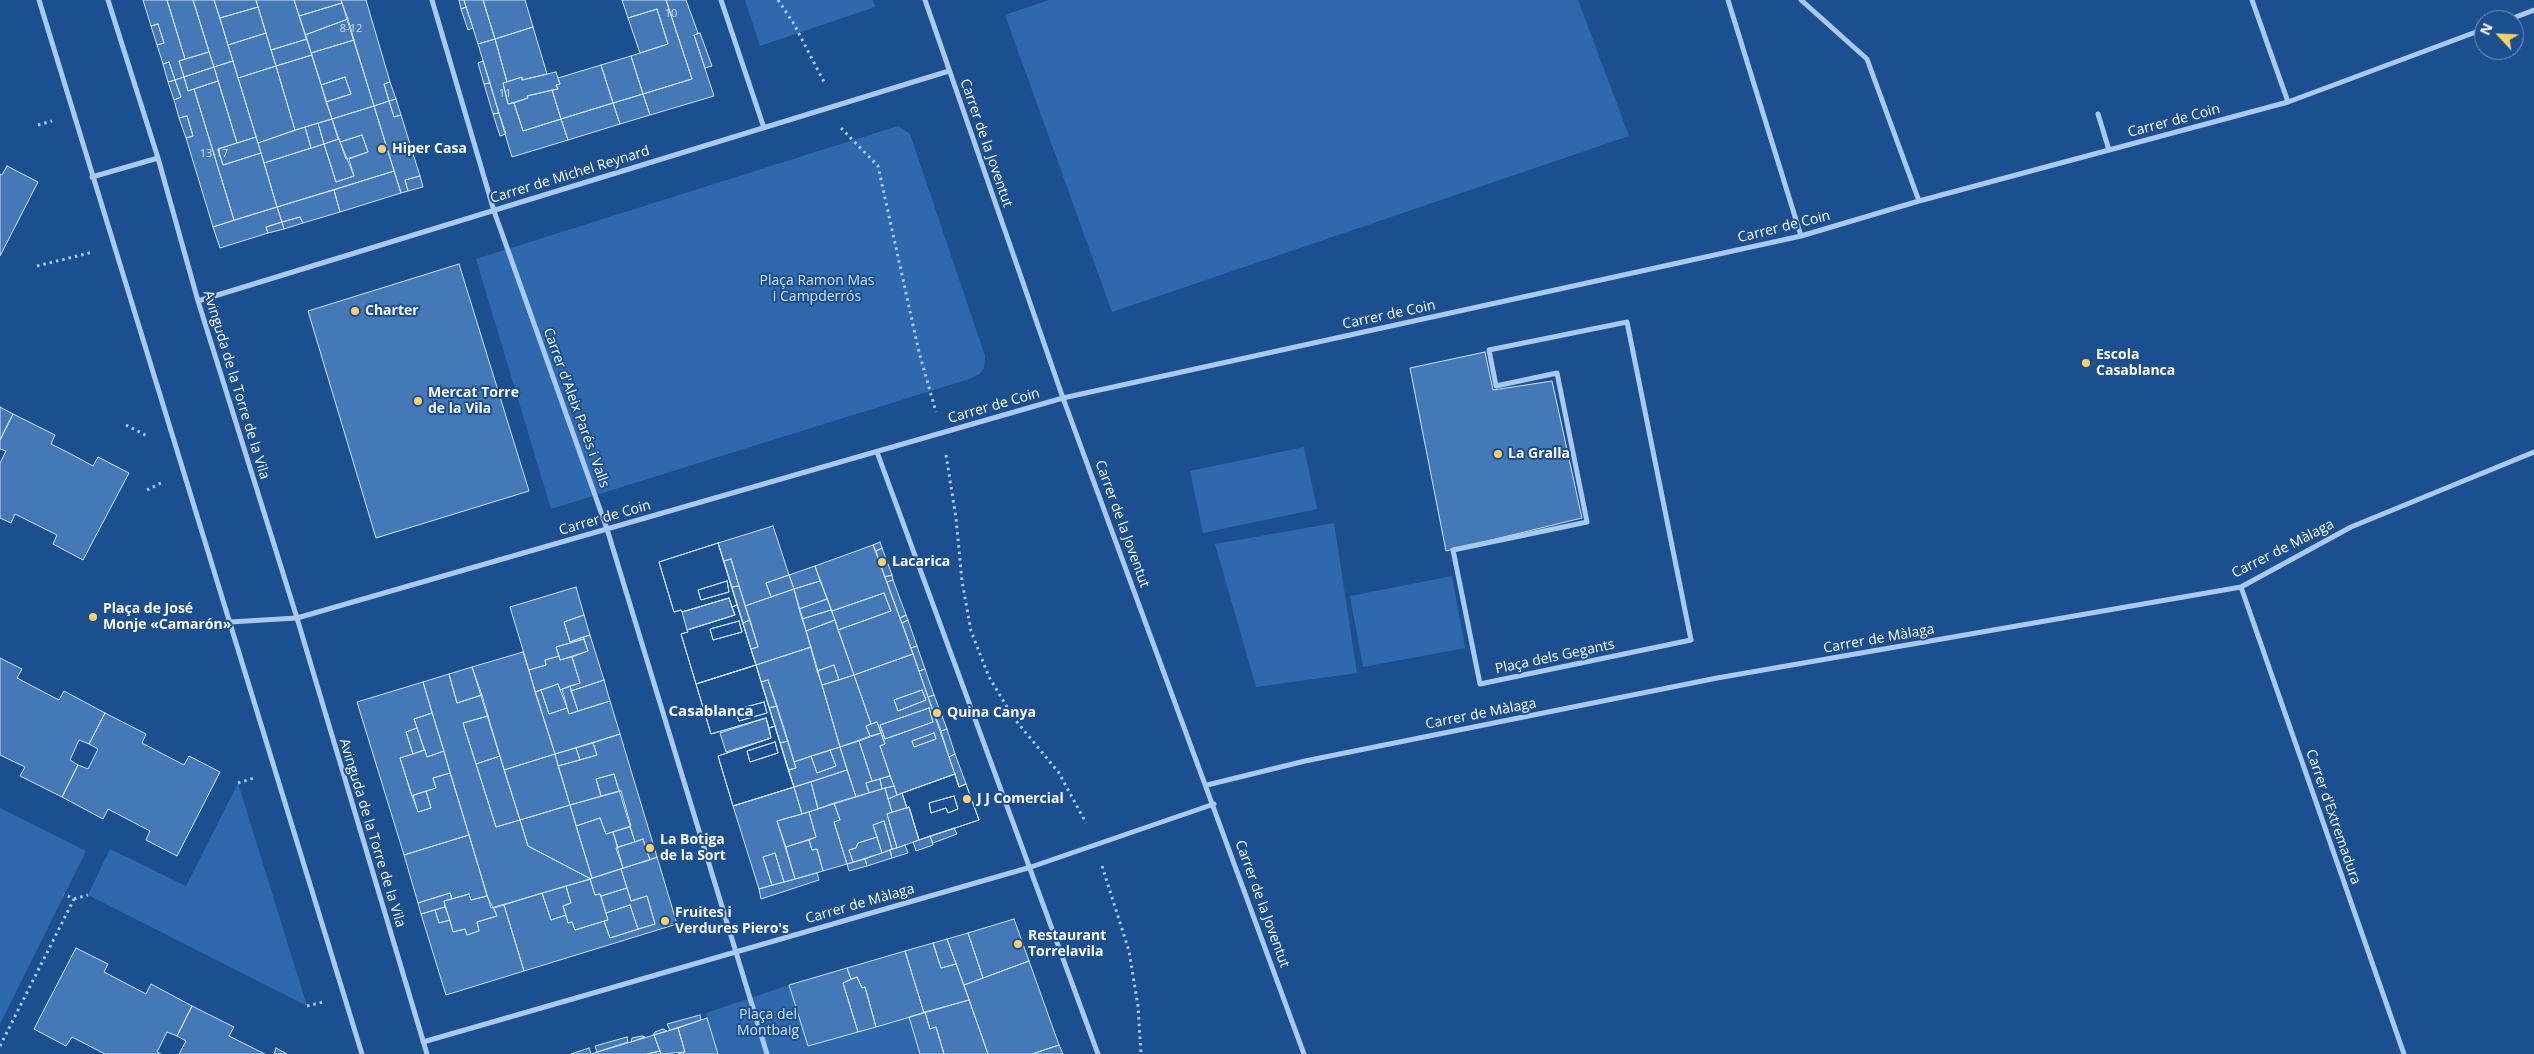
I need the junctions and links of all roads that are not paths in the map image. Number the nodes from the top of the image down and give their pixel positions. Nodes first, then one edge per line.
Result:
1 (39, 0) edge
2 (108, 0) edge
3 (432, 0) edge
4 (720, 0) edge
5 (925, 0) edge
6 (1728, 0) edge
7 (1801, 0) edge
8 (2252, 0) edge
9 (2474, 33) edge
10 (948, 71) junction
11 (2288, 102) junction
12 (2098, 114) dead end
13 (764, 128) junction
14 (2108, 150) junction
15 (158, 158) junction
16 (92, 177) junction
17 (1919, 201) junction
18 (494, 211) junction
19 (1801, 236) junction
20 (198, 301) junction
21 (1489, 350) joint
22 (1063, 398) junction
23 (877, 452) junction
24 (2534, 452) edge
25 (606, 529) junction
26 (2241, 587) junction
27 (297, 618) junction
28 (230, 622) junction
29 (1206, 785) junction
30 (1214, 804) junction
31 (1031, 867) junction
32 (736, 951) junction
33 (423, 1042) junction
34 (362, 1054) edge
35 (427, 1054) edge
36 (767, 1054) edge
37 (1098, 1054) edge
38 (1304, 1054) edge
39 (2404, 1054) edge

1 - 16 street
2 - 15 street, Avinguda de la Torre de la Vila
3 - 18 street, Carrer d'Aleix Parés i Valls
4 - 13 street
5 - 10 street, Carrer de la Joventut
6 - 19 street
7 - 17 street
8 - 11 street
9 - 11 street, Carrer de Coin
10 - 13 street, Carrer de Michel Reynard
10 - 22 street, Carrer de la Joventut
11 - 14 street, Carrer de Coin
12 - 14 street
13 - 18 street, Carrer de Michel Reynard
14 - 17 street, Carrer de Coin
15 - 16 street
15 - 20 street, Avinguda de la Torre de la Vila
16 - 28 street
17 - 19 street, Carrer de Coin
18 - 20 street, Carrer de Michel Reynard
18 - 25 street, Carrer d'Aleix Parés i Valls
19 - 22 street, Carrer de Coin
20 - 27 street, Avinguda de la Torre de la Vila
21 - 21 street, Plaça dels Gegants
22 - 23 street, Carrer de Coin
22 - 29 street, Carrer de la Joventut
23 - 25 street, Carrer de Coin
23 - 31 street
24 - 26 street, Carrer de Màlaga
25 - 27 street, Carrer de Coin
25 - 32 street, Carrer d'Aleix Parés i Valls
26 - 29 street, Carrer de Màlaga
26 - 39 street, Carrer d'Extremadura
27 - 28 street
27 - 33 street, Avinguda de la Torre de la Vila
28 - 34 street
29 - 30 street, Carrer de la Joventut
30 - 31 street, Carrer de Màlaga
30 - 38 street, Carrer de la Joventut
31 - 32 street, Carrer de Màlaga
31 - 37 street
32 - 33 street, Carrer de Màlaga
32 - 36 street, Carrer d'Aleix Parés i Valls
33 - 35 street, Avinguda de la Torre de la Vila

